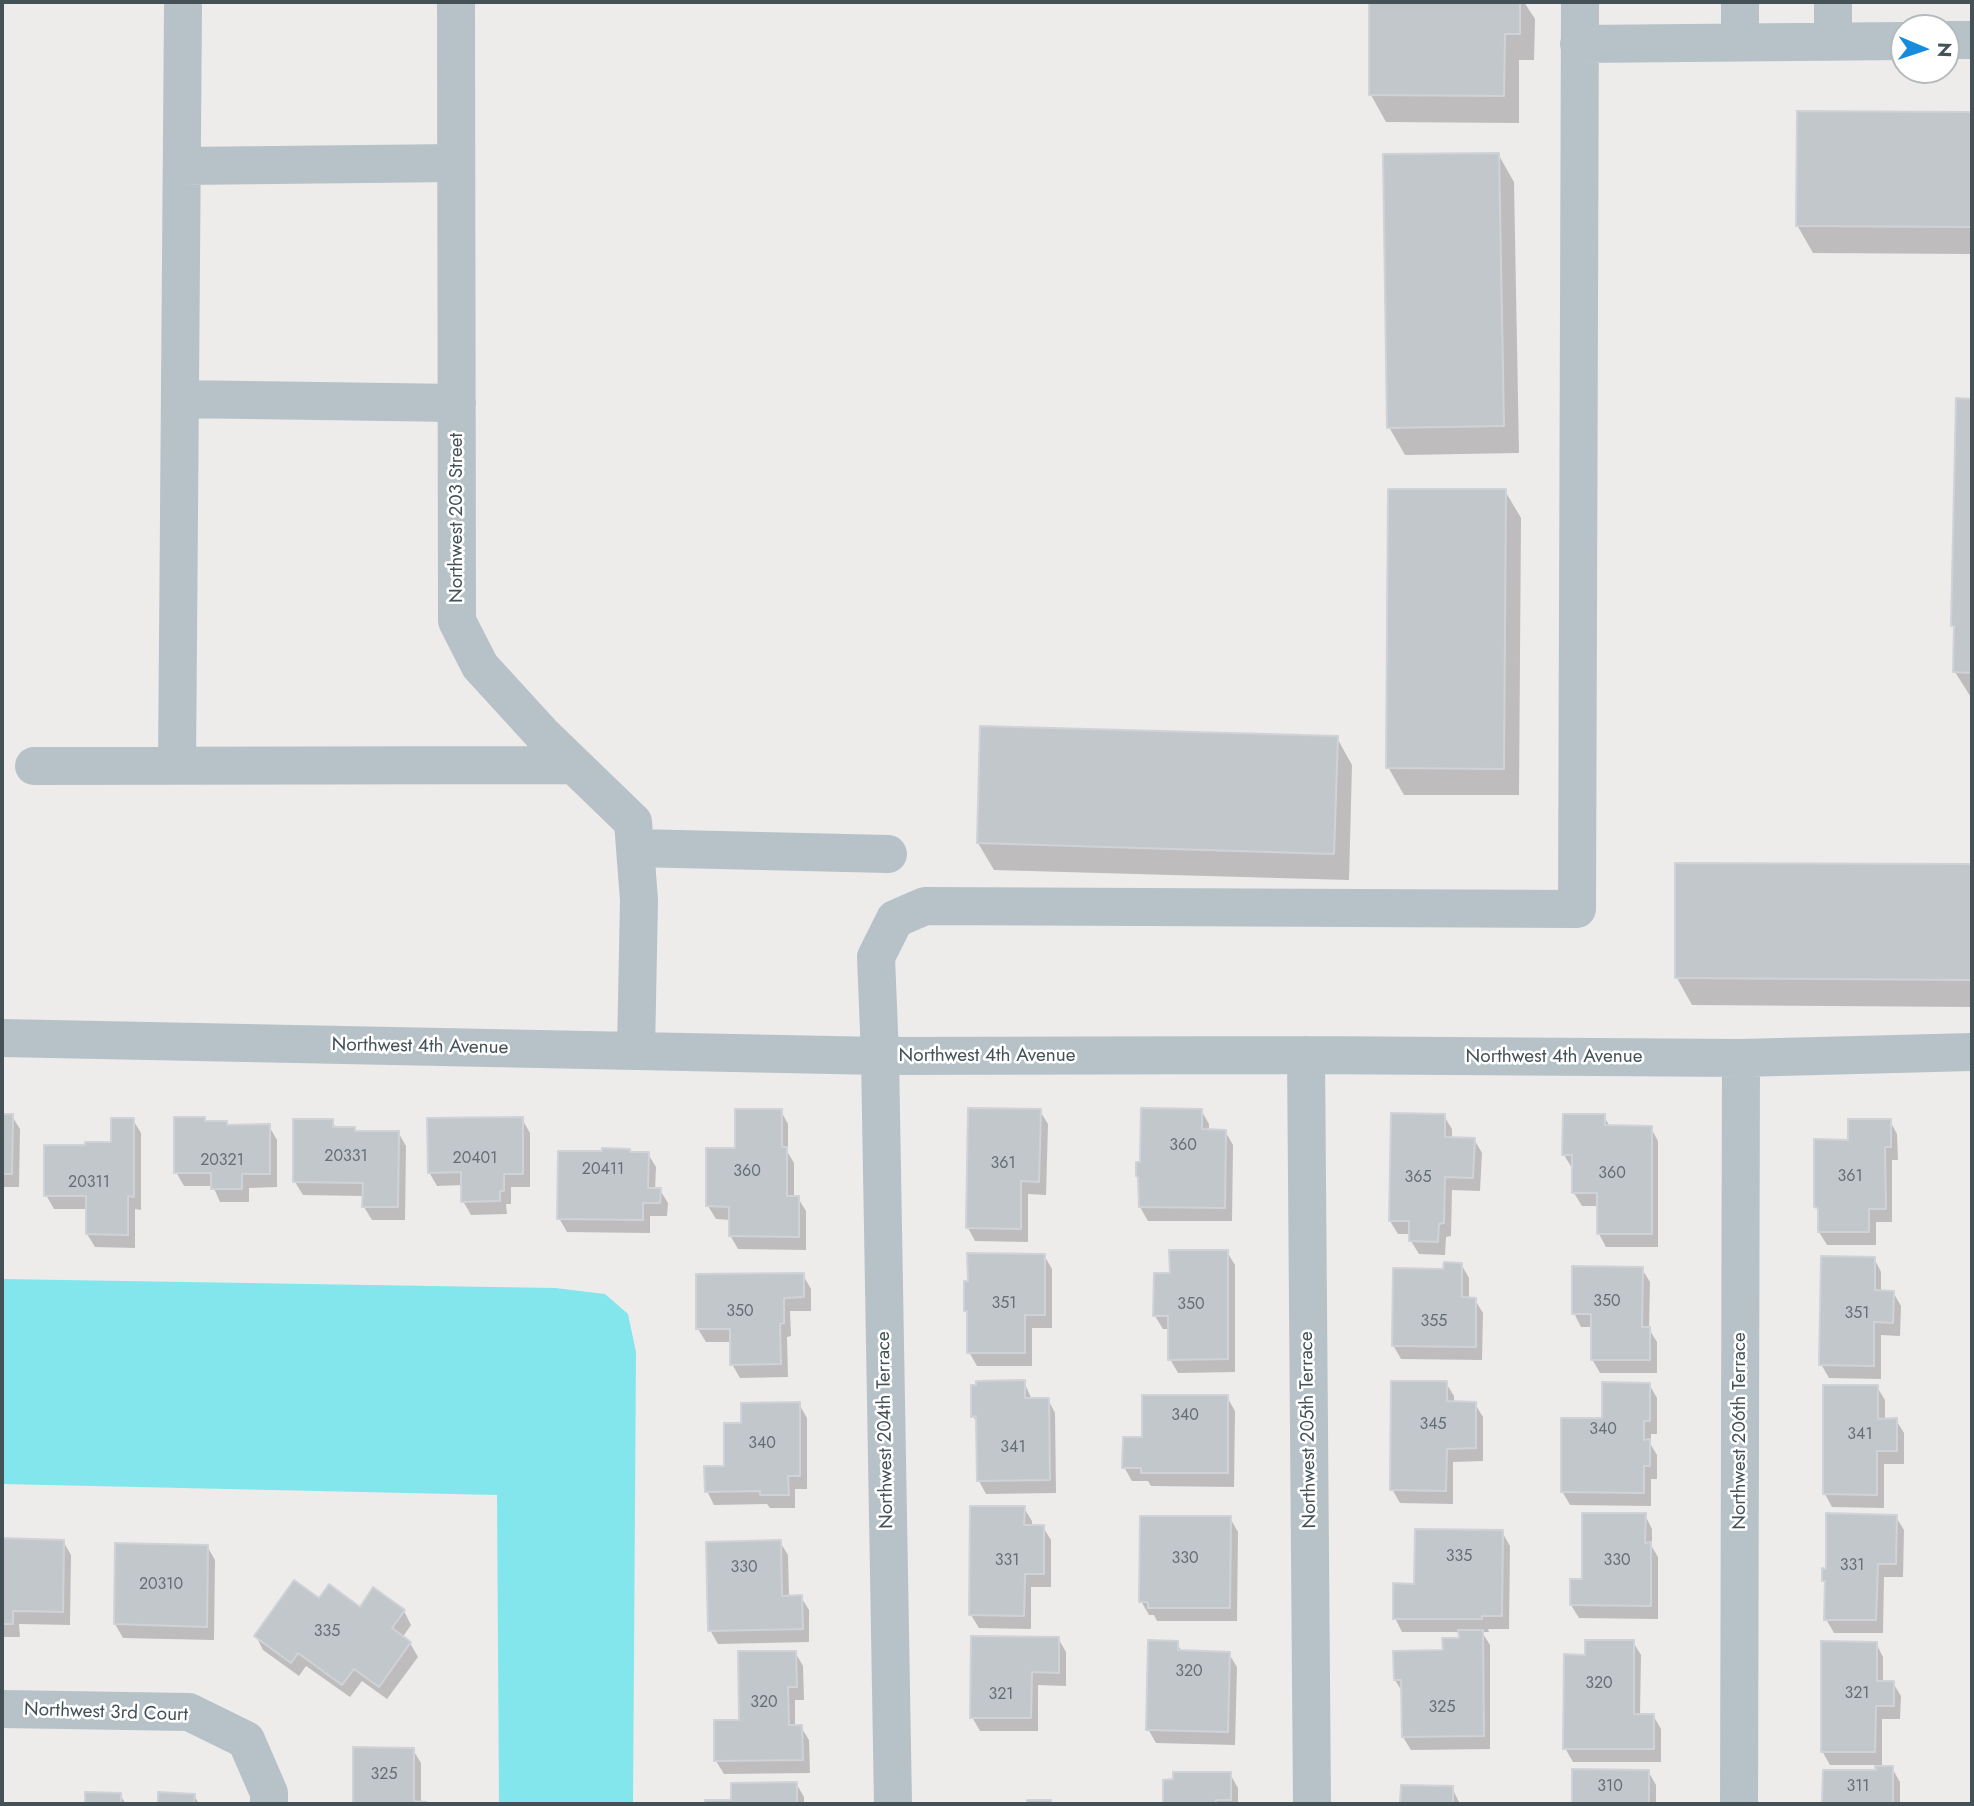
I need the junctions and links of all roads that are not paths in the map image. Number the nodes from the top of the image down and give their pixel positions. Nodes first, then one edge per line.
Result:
1 (456, 2) edge
2 (1580, 2) edge
3 (1740, 2) edge
4 (1833, 2) edge
5 (183, 7) dead end
6 (1833, 41) junction
7 (1890, 41) edge
8 (1740, 42) junction
9 (1580, 44) junction
10 (456, 163) junction
11 (182, 166) junction
12 (180, 399) junction
13 (457, 403) junction
14 (34, 765) dead end
15 (177, 765) junction
16 (574, 765) junction
17 (635, 848) junction
18 (888, 854) dead end
19 (2, 1038) edge
20 (636, 1051) junction
21 (1972, 1052) edge
22 (1306, 1055) junction
23 (880, 1056) junction
24 (1741, 1058) junction
25 (2, 1709) edge
26 (269, 1804) edge
27 (893, 1804) edge
28 (1312, 1804) edge
29 (1739, 1804) edge

1 - 10 street, Northwest 203 Street
2 - 9 street
3 - 8 street
4 - 6 street
5 - 11 street
6 - 7 street
6 - 8 street
8 - 9 street
9 - 23 street, Northwest 204th Terrace
10 - 11 street
10 - 13 street, Northwest 203 Street
11 - 12 street
12 - 13 street
12 - 15 street
13 - 16 street, Northwest 203 Street
14 - 15 street
15 - 16 street
16 - 17 street, Northwest 203 Street
17 - 18 street
17 - 20 street, Northwest 203 Street
19 - 20 street, Northwest 4th Avenue
20 - 23 street, Northwest 4th Avenue
21 - 24 street, Northwest 4th Avenue
22 - 23 street, Northwest 4th Avenue
22 - 24 street, Northwest 4th Avenue
22 - 28 street, Northwest 205th Terrace
23 - 27 street, Northwest 204th Terrace
24 - 29 street, Northwest 206th Terrace
25 - 26 street, Northwest 3rd Court

